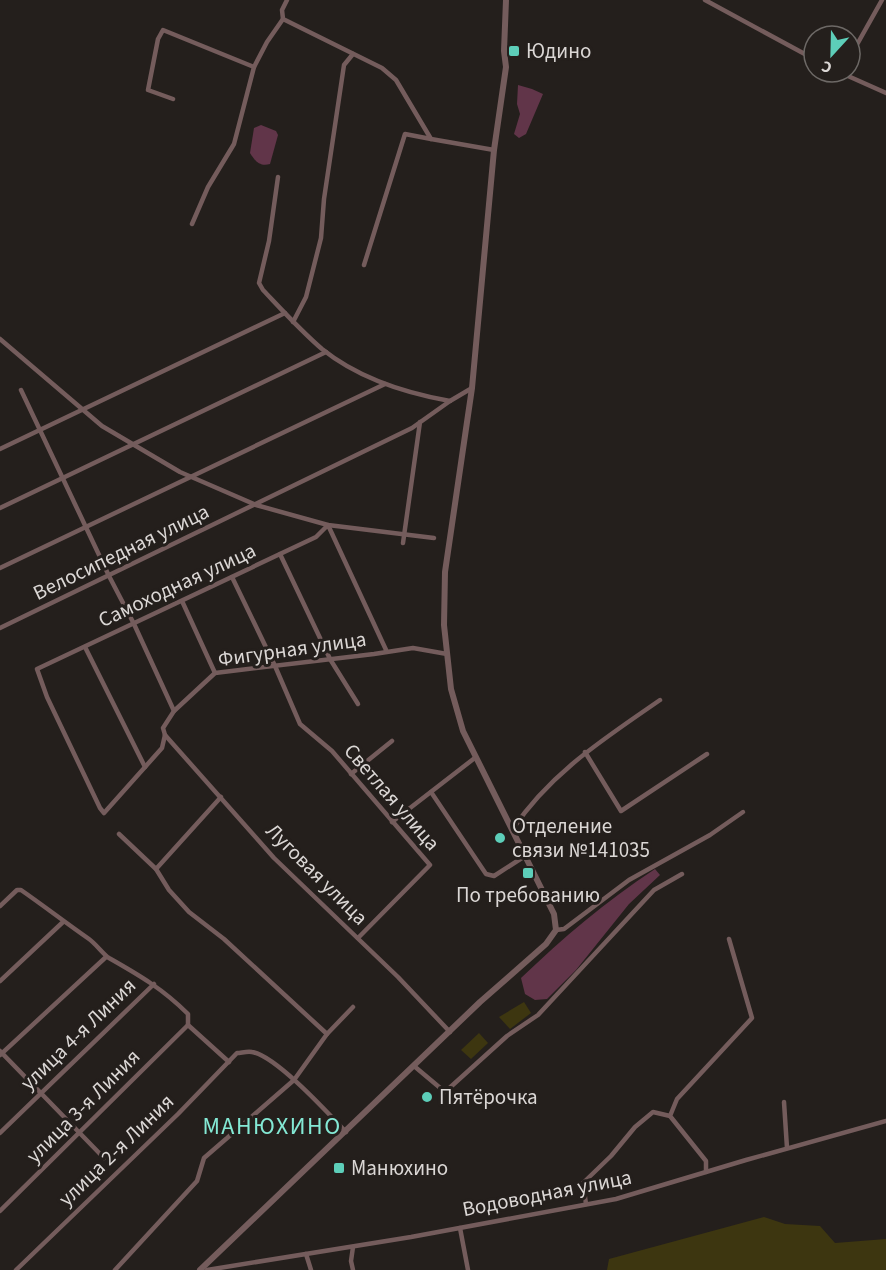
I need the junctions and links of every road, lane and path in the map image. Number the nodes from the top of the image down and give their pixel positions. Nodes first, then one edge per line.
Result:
1 (287, 0) edge
2 (506, 0) edge
3 (705, 0) edge
4 (882, 0) edge
5 (283, 20) junction
6 (862, 36) edge
7 (802, 53) edge
8 (353, 54) junction
9 (254, 67) junction
10 (862, 81) edge
11 (885, 90) edge
12 (173, 99) dead end
13 (431, 139) junction
14 (494, 150) junction
15 (278, 177) dead end
16 (192, 224) dead end
17 (364, 265) dead end
18 (285, 313) junction
19 (293, 322) junction
20 (0, 339) edge
21 (326, 352) junction
22 (385, 384) junction
23 (472, 388) junction
24 (21, 390) dead end
25 (450, 400) junction
26 (82, 411) junction
27 (420, 422) junction
28 (40, 430) junction
29 (131, 444) junction
30 (0, 449) edge
31 (63, 477) junction
32 (190, 477) junction
33 (256, 505) junction
34 (0, 508) edge
35 (328, 525) junction
36 (86, 527) junction
37 (404, 534) junction
38 (434, 538) dead end
39 (403, 543) dead end
40 (280, 554) junction
41 (0, 568) edge
42 (109, 576) junction
43 (232, 577) junction
44 (182, 601) junction
45 (134, 624) junction
46 (0, 628) edge
47 (85, 647) junction
48 (387, 652) junction
49 (447, 654) junction
50 (330, 659) junction
51 (275, 666) junction
52 (215, 673) junction
53 (660, 700) dead end
54 (358, 704) dead end
55 (174, 711) junction
56 (165, 735) junction
57 (393, 741) dead end
58 (585, 752) junction
59 (707, 754) dead end
60 (476, 758) junction
61 (145, 767) junction
62 (351, 774) junction
63 (431, 792) junction
64 (221, 797) junction
65 (743, 812) dead end
66 (104, 813) joint
67 (392, 822) junction
68 (512, 830) junction
69 (119, 834) dead end
70 (525, 856) junction
71 (156, 869) junction
72 (682, 874) dead end
73 (0, 906) edge
74 (63, 922) junction
75 (556, 930) junction
76 (358, 938) junction
77 (729, 939) dead end
78 (106, 957) junction
79 (0, 981) edge
80 (154, 984) junction
81 (353, 1007) dead end
82 (188, 1025) junction
83 (450, 1032) junction
84 (327, 1034) junction
85 (1, 1053) edge
86 (229, 1062) junction
87 (414, 1066) junction
88 (294, 1080) junction
89 (42, 1093) junction
90 (783, 1102) dead end
91 (670, 1116) junction
92 (886, 1121) edge
93 (346, 1132) junction
94 (0, 1133) edge
95 (79, 1133) junction
96 (787, 1148) junction
97 (104, 1158) dead end
98 (706, 1172) junction
99 (586, 1204) junction
100 (0, 1211) edge
101 (460, 1228) junction
102 (353, 1246) junction
103 (306, 1254) junction
104 (224, 1268) junction
105 (16, 1270) edge
106 (115, 1270) edge
107 (200, 1270) edge
108 (207, 1270) edge
109 (233, 1270) edge
110 (311, 1270) edge
111 (353, 1270) edge
112 (468, 1270) edge

1 - 5 street
2 - 14 street
3 - 7 street
4 - 6 street
5 - 8 street
5 - 9 street
8 - 13 street
8 - 19 street
9 - 12 street
9 - 16 street
10 - 11 street
13 - 14 street
13 - 17 street
14 - 23 street
15 - 18 street
18 - 19 street
18 - 26 street
19 - 21 street
20 - 26 street
21 - 22 street
21 - 29 street
22 - 25 street
22 - 32 street
23 - 25 street, Велосипедная улица
23 - 49 street
24 - 28 street
25 - 27 street, Велосипедная улица
26 - 28 street
26 - 29 street
27 - 33 street, Велосипедная улица
27 - 37 street
28 - 30 street
28 - 31 street
29 - 31 street
29 - 32 street
31 - 34 street
31 - 36 street
32 - 33 street
32 - 36 street
33 - 35 street
33 - 42 street, Велосипедная улица
35 - 37 street
35 - 40 street, Самоходная улица
35 - 48 street
36 - 41 street
36 - 42 street
37 - 38 street
37 - 39 street
40 - 43 street, Самоходная улица
40 - 50 street
42 - 45 street
42 - 46 street, Велосипедная улица
43 - 44 street, Самоходная улица
43 - 51 street, Светлая улица
44 - 45 street, Самоходная улица
44 - 52 street
45 - 47 street, Самоходная улица
45 - 55 street
47 - 61 street
47 - 66 street, Самоходная улица
48 - 49 street, Фигурная улица
48 - 50 street, Фигурная улица
49 - 60 street
50 - 51 street, Фигурная улица
50 - 54 street
51 - 52 street, Фигурная улица
51 - 62 street, Светлая улица
52 - 55 street, Фигурная улица
53 - 58 street
55 - 56 street, Фигурная улица
56 - 61 street, Фигурная улица
56 - 64 street, Луговая улица
57 - 62 street
58 - 59 street
58 - 68 street
60 - 63 street
60 - 68 street
61 - 66 street, Фигурная улица
62 - 67 street, Светлая улица
63 - 67 street
63 - 70 street
64 - 71 street
64 - 76 street, Луговая улица
65 - 75 street
67 - 76 street, Светлая улица
68 - 70 street
69 - 71 street
70 - 75 street
71 - 84 street
72 - 87 street
73 - 74 street
74 - 78 street
74 - 79 street
75 - 83 street
76 - 83 street, Луговая улица
77 - 91 street
78 - 80 street
78 - 85 street
80 - 82 street
80 - 89 street, улица 4-я Линия
81 - 84 street
82 - 86 street
82 - 95 street, улица 3-я Линия
83 - 87 street
84 - 88 street
85 - 89 street
86 - 88 street, улица 2-я Линия
86 - 105 street, улица 2-я Линия
87 - 93 street
88 - 93 street
88 - 106 street
89 - 94 street, улица 4-я Линия
89 - 95 street
90 - 96 street
91 - 98 street
91 - 99 street
92 - 96 street, Водоводная улица
93 - 107 street
95 - 97 street
95 - 100 street, улица 3-я Линия
96 - 98 street, Водоводная улица
98 - 99 street, Водоводная улица
99 - 101 street, Водоводная улица
101 - 102 street, Водоводная улица
101 - 112 street
102 - 103 street, Водоводная улица
102 - 111 street
103 - 104 street, Водоводная улица
103 - 110 street
104 - 108 street, Водоводная улица
104 - 109 street

